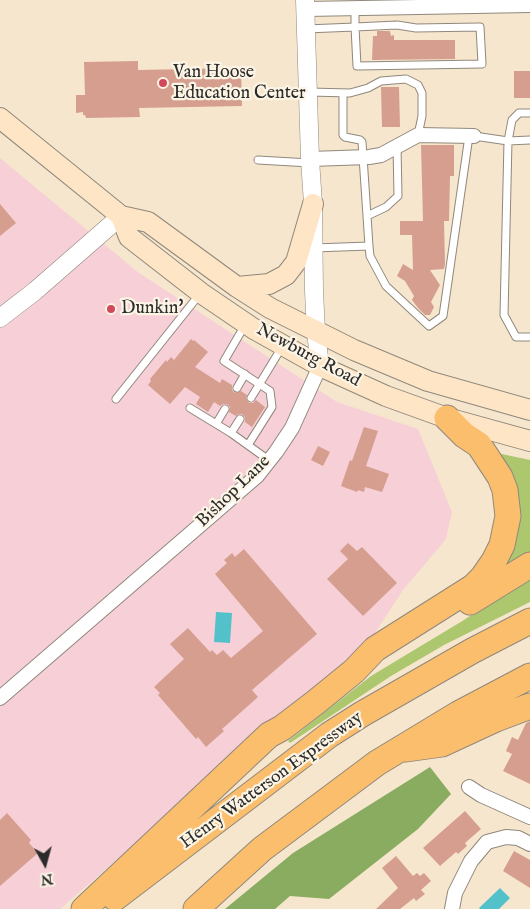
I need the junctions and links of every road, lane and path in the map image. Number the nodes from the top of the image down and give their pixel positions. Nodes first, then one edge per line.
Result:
1 (305, 4) edge
2 (530, 5) edge
3 (355, 8) junction
4 (355, 27) junction
5 (306, 29) junction
6 (308, 92) junction
7 (343, 93) junction
8 (530, 113) edge
9 (0, 118) edge
10 (418, 135) junction
11 (471, 136) junction
12 (530, 140) edge
13 (508, 141) junction
14 (397, 146) junction
15 (363, 157) junction
16 (258, 160) dead end
17 (310, 161) junction
18 (313, 204) junction
19 (121, 216) junction
20 (367, 216) junction
21 (369, 246) junction
22 (313, 248) junction
23 (237, 287) junction
24 (201, 292) junction
25 (0, 318) edge
26 (246, 323) junction
27 (316, 332) junction
28 (530, 337) edge
29 (283, 345) junction
30 (320, 366) junction
31 (245, 374) junction
32 (259, 384) junction
33 (237, 388) dead end
34 (251, 398) dead end
35 (116, 399) dead end
36 (190, 408) dead end
37 (225, 409) dead end
38 (530, 410) edge
39 (240, 418) dead end
40 (447, 418) junction
41 (216, 424) junction
42 (231, 433) junction
43 (530, 441) edge
44 (248, 445) junction
45 (270, 461) junction
46 (530, 565) edge
47 (530, 621) edge
48 (354, 671) junction
49 (530, 676) edge
50 (0, 698) edge
51 (530, 706) edge
52 (398, 750) junction
53 (469, 787) dead end
54 (530, 817) edge
55 (530, 844) edge
56 (84, 909) edge
57 (100, 909) edge
58 (196, 909) edge
59 (452, 909) edge

1 - 3 street
1 - 5 street
2 - 3 street
3 - 4 lane
4 - 4 lane
4 - 5 lane
5 - 6 street
6 - 7 lane
6 - 17 street
7 - 10 lane
7 - 15 lane
8 - 13 lane
9 - 19 main road, Newburg Road
10 - 11 street
10 - 14 street
11 - 13 lane
11 - 21 lane
12 - 13 lane
13 - 28 lane
14 - 15 street
14 - 20 lane
15 - 17 street
15 - 20 lane
16 - 17 lane
17 - 18 street
18 - 22 street
18 - 23 main road
19 - 23 main road, Newburg Road
19 - 24 main road, Newburg Road
19 - 25 street
20 - 21 lane
21 - 22 lane
22 - 27 street
23 - 27 main road, Newburg Road
24 - 26 main road, Newburg Road
24 - 35 lane
26 - 29 main road, Newburg Road
26 - 31 lane
27 - 30 street
27 - 38 main road, Newburg Road
29 - 30 main road, Newburg Road
29 - 32 lane
30 - 40 main road, Newburg Road
30 - 45 street, Bishop Lane
31 - 32 lane
31 - 33 lane
32 - 34 lane
32 - 44 lane
36 - 41 lane
37 - 41 lane
39 - 42 lane
40 - 43 main road, Newburg Road
40 - 48 highway
41 - 42 lane
42 - 44 lane
44 - 45 lane
45 - 50 street, Bishop Lane
46 - 48 highway
47 - 57 highway, Henry Watterson Expressway
48 - 56 highway
49 - 52 highway
51 - 52 highway
52 - 58 highway
53 - 54 street
55 - 59 street

